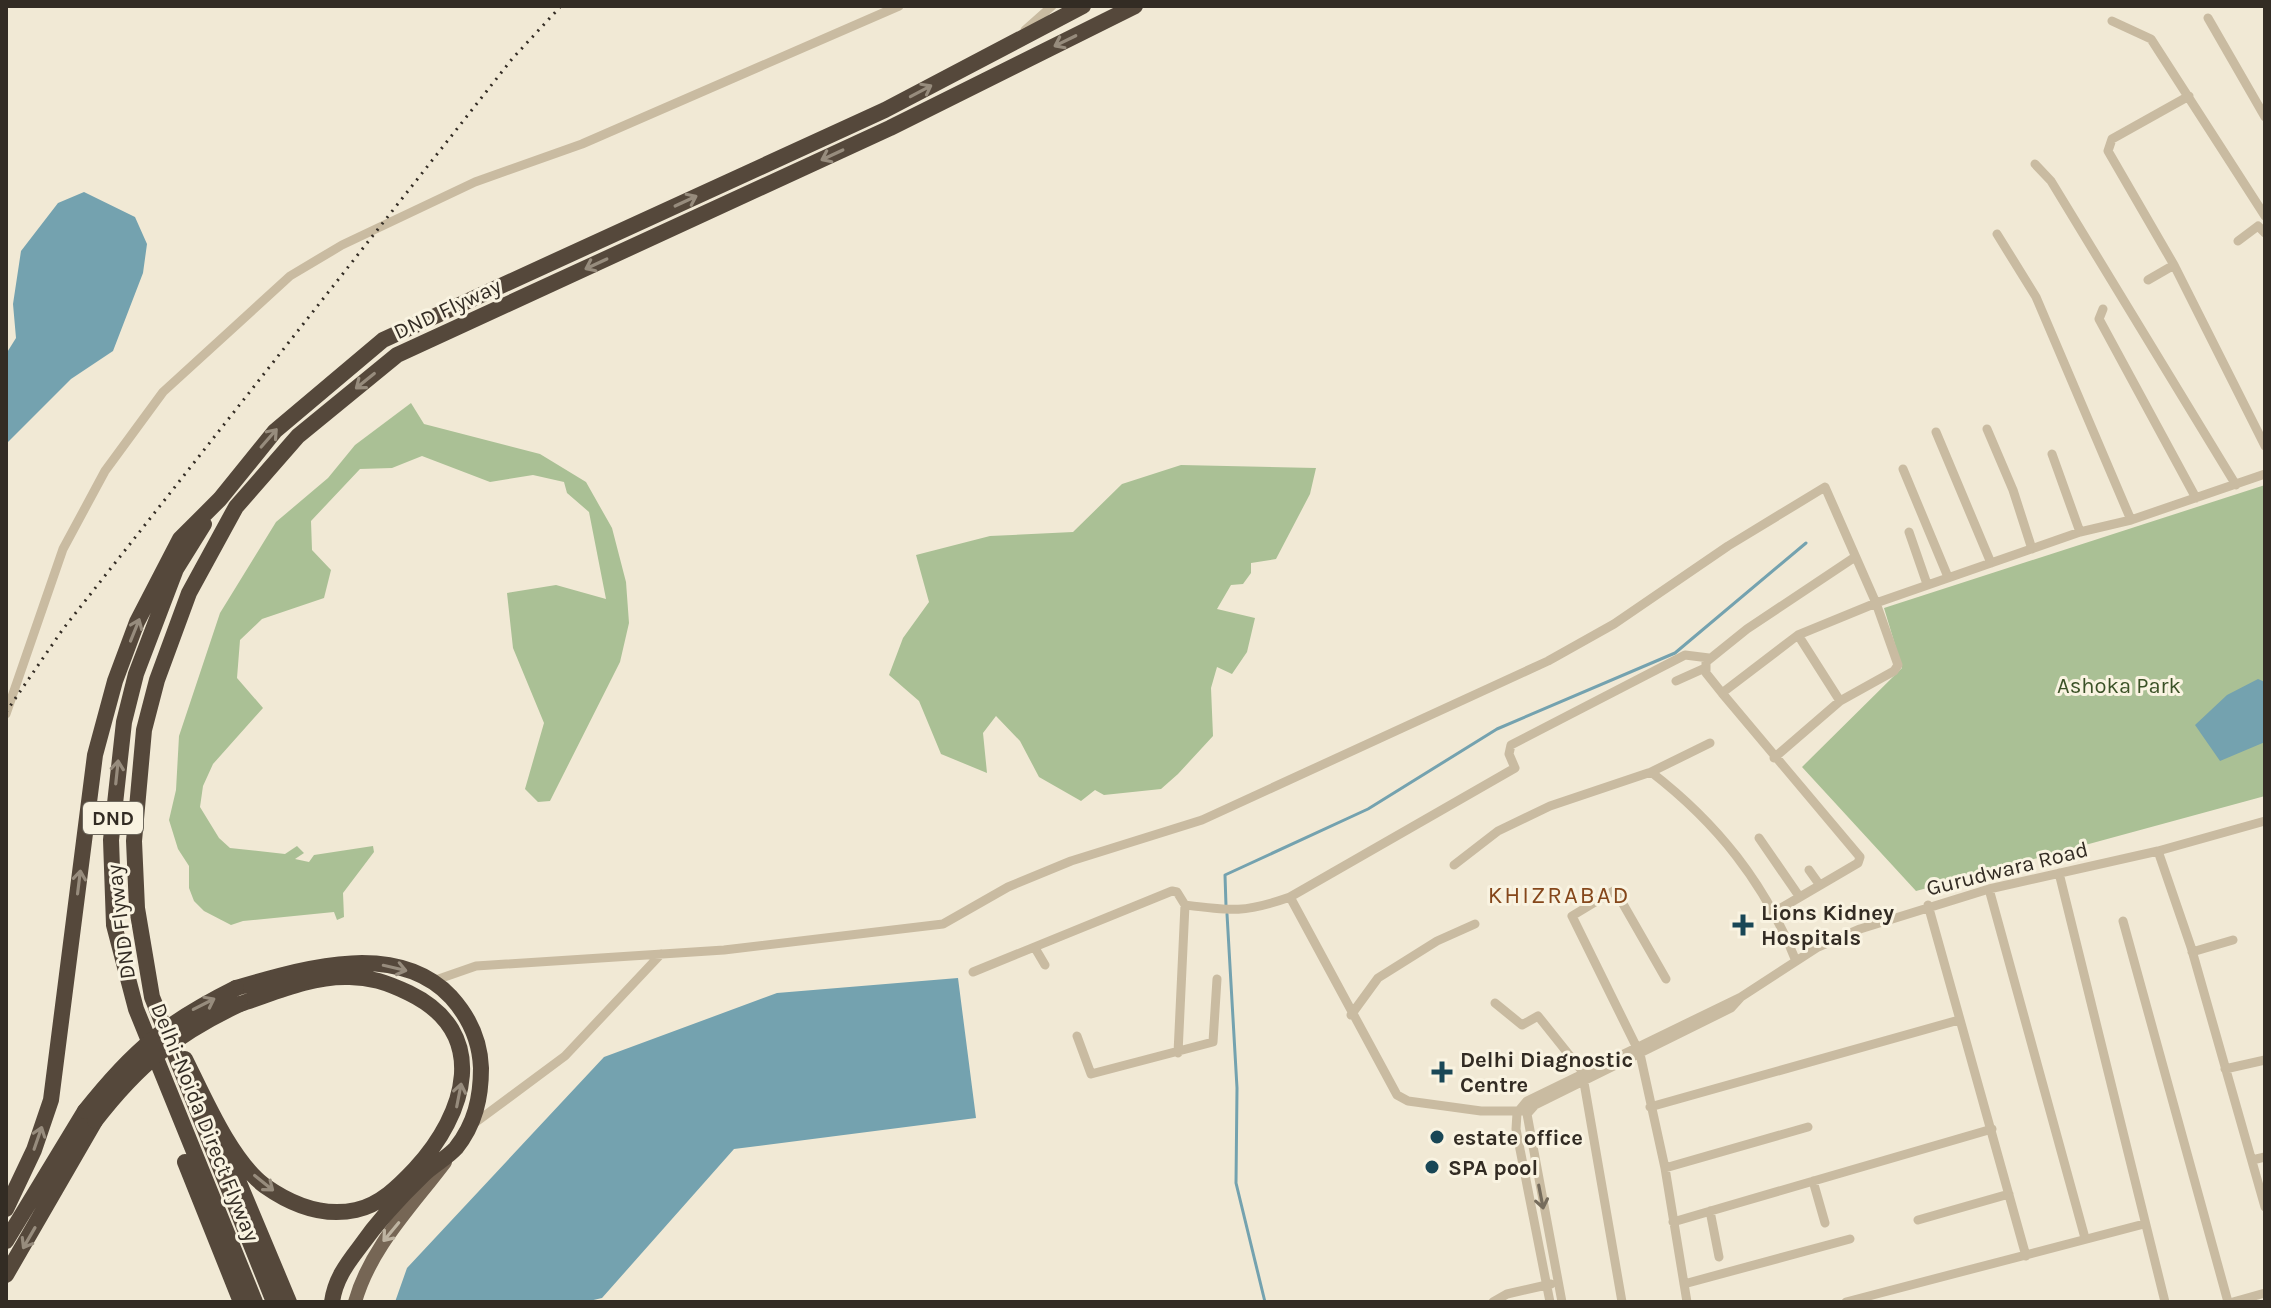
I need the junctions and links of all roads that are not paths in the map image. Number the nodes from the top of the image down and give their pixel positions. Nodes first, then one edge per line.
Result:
1 (899, 6) edge
2 (1052, 6) edge
3 (1083, 6) edge
4 (1135, 6) edge
5 (2208, 18) dead end
6 (2112, 21) dead end
7 (1007, 45) junction
8 (2189, 96) junction
9 (2261, 102) edge
10 (2265, 117) edge
11 (2035, 164) dead end
12 (2265, 216) edge
13 (2265, 233) edge
14 (1997, 234) dead end
15 (2238, 241) dead end
16 (2174, 265) junction
17 (2148, 280) dead end
18 (2103, 309) dead end
19 (1987, 429) dead end
20 (1936, 432) dead end
21 (2265, 446) edge
22 (2052, 454) dead end
23 (1903, 469) dead end
24 (2265, 474) edge
25 (2236, 485) junction
26 (2196, 498) junction
27 (220, 499) junction
28 (2131, 520) junction
29 (1909, 532) dead end
30 (2080, 532) junction
31 (2032, 549) junction
32 (1855, 557) junction
33 (1991, 563) junction
34 (1948, 577) junction
35 (1927, 584) junction
36 (1876, 603) junction
37 (1798, 635) junction
38 (1707, 663) junction
39 (1676, 681) dead end
40 (1722, 693) junction
41 (1840, 701) junction
42 (6, 714) edge
43 (1710, 743) dead end
44 (1774, 758) junction
45 (1651, 772) junction
46 (2265, 821) edge
47 (1759, 838) dead end
48 (2158, 851) junction
49 (1454, 865) dead end
50 (1809, 870) dead end
51 (2059, 873) junction
52 (1819, 884) junction
53 (1989, 889) junction
54 (1799, 896) junction
55 (1290, 897) junction
56 (1185, 905) junction
57 (1928, 905) junction
58 (1776, 911) junction
59 (2123, 921) dead end
60 (1475, 924) dead end
61 (2233, 940) dead end
62 (1035, 948) junction
63 (2192, 952) junction
64 (661, 954) junction
65 (1796, 961) junction
66 (1045, 965) dead end
67 (973, 972) dead end
68 (1217, 979) dead end
69 (1666, 979) dead end
70 (430, 982) junction
71 (238, 996) junction
72 (152, 997) junction
73 (1495, 1003) dead end
74 (1351, 1015) junction
75 (1959, 1020) junction
76 (1077, 1036) dead end
77 (1639, 1050) junction
78 (1178, 1053) junction
79 (2265, 1060) edge
80 (2225, 1069) junction
81 (160, 1071) junction
82 (1583, 1076) junction
83 (195, 1079) junction
84 (1650, 1107) junction
85 (1523, 1111) junction
86 (90, 1116) junction
87 (472, 1125) junction
88 (1808, 1127) dead end
89 (1992, 1129) junction
90 (455, 1148) junction
91 (2265, 1157) edge
92 (2252, 1160) junction
93 (1665, 1168) junction
94 (1813, 1181) junction
95 (2009, 1194) junction
96 (2265, 1207) edge
97 (6, 1209) edge
98 (1710, 1211) junction
99 (1918, 1220) dead end
100 (1673, 1222) junction
101 (1825, 1223) dead end
102 (2144, 1224) junction
103 (2085, 1238) junction
104 (1850, 1239) dead end
105 (6, 1241) edge
106 (2026, 1256) junction
107 (1719, 1257) dead end
108 (6, 1275) edge
109 (1559, 1283) junction
110 (1684, 1284) junction
111 (1547, 1286) junction
112 (2265, 1293) edge
113 (241, 1302) edge
114 (255, 1302) edge
115 (274, 1302) edge
116 (289, 1302) edge
117 (332, 1302) edge
118 (355, 1302) edge
119 (1493, 1302) edge
120 (1550, 1302) edge
121 (1562, 1302) edge
122 (1622, 1302) edge
123 (1687, 1302) edge
124 (1846, 1302) edge
125 (2165, 1302) edge
126 (2230, 1302) edge

1 - 42 street
2 - 7 street
3 - 7 highway, DND Flyway
4 -> 72 highway, DND Flyway
5 - 9 street
6 - 8 street
27 -> 7 highway, DND Flyway
8 - 12 street
8 - 16 street
9 - 10 street
11 - 25 street
13 - 15 street
14 - 28 street
16 - 17 street
16 - 21 street
18 - 26 street
19 - 31 street
20 - 33 street
22 - 30 street
23 - 34 street
24 - 25 street
25 - 26 street
26 - 28 street
81 -> 27 highway, Delhi-Noida Direct Flyway / DND
97 -> 27 highway
28 - 30 street
29 - 35 street
30 - 31 street
31 - 33 street
32 - 36 street
32 - 38 street
32 - 64 street
33 - 34 street
34 - 35 street
35 - 36 street
36 - 37 street
36 - 41 street
37 - 40 street
37 - 41 street
38 - 39 street
38 - 40 street
38 - 55 street
40 - 44 street
41 - 44 street
43 - 45 street
44 - 52 street
45 - 49 street
45 - 58 street
46 - 48 street, Gurudwara Road
47 - 54 street
48 - 51 street, Gurudwara Road
48 - 63 street
50 - 52 street
51 - 53 street, Gurudwara Road
51 - 102 street
52 - 54 street
53 - 57 street, Gurudwara Road
53 - 103 street
54 - 58 street
55 - 56 street
55 - 74 street
56 - 62 street
56 - 78 street
57 - 65 street, Gurudwara Road
57 - 75 street
58 - 65 street
59 - 126 street
60 - 74 street
61 - 63 street
62 - 66 street
62 - 67 street
63 - 80 street
64 - 70 street
64 - 87 street
65 - 77 street, Gurudwara Road
68 - 78 street
69 - 77 street
71 -> 70 highway
70 - 87 highway
83 -> 71 highway
71 - 86 highway, bridge
72 - 83 highway
72 - 115 highway, Delhi-Noida Direct Flyway
73 - 82 street
74 - 85 street
75 - 84 street
75 - 89 street
76 - 78 street
77 - 82 street
77 - 84 street
79 - 80 street
80 - 92 street
81 - 113 highway
81 - 114 highway, Delhi-Noida Direct Flyway / DND
82 - 85 street
82 - 122 street
83 - 116 highway
84 - 93 street
85 -> 109 street
85 - 111 street
86 - 105 highway
86 -> 108 highway
87 - 90 highway
88 - 93 street
89 - 94 street
89 - 95 street
90 - 117 highway
90 -> 118 main road
91 - 92 street
92 - 96 street
93 - 100 street
94 - 98 street
94 - 101 street
95 - 99 street
95 - 106 street
98 - 100 street
98 - 107 street
100 - 110 street
102 - 103 street
102 - 125 street
103 - 106 street
104 - 110 street
106 - 124 street
109 - 111 street
109 - 121 street
110 - 123 street
111 - 119 street
111 - 120 street
112 - 126 street

